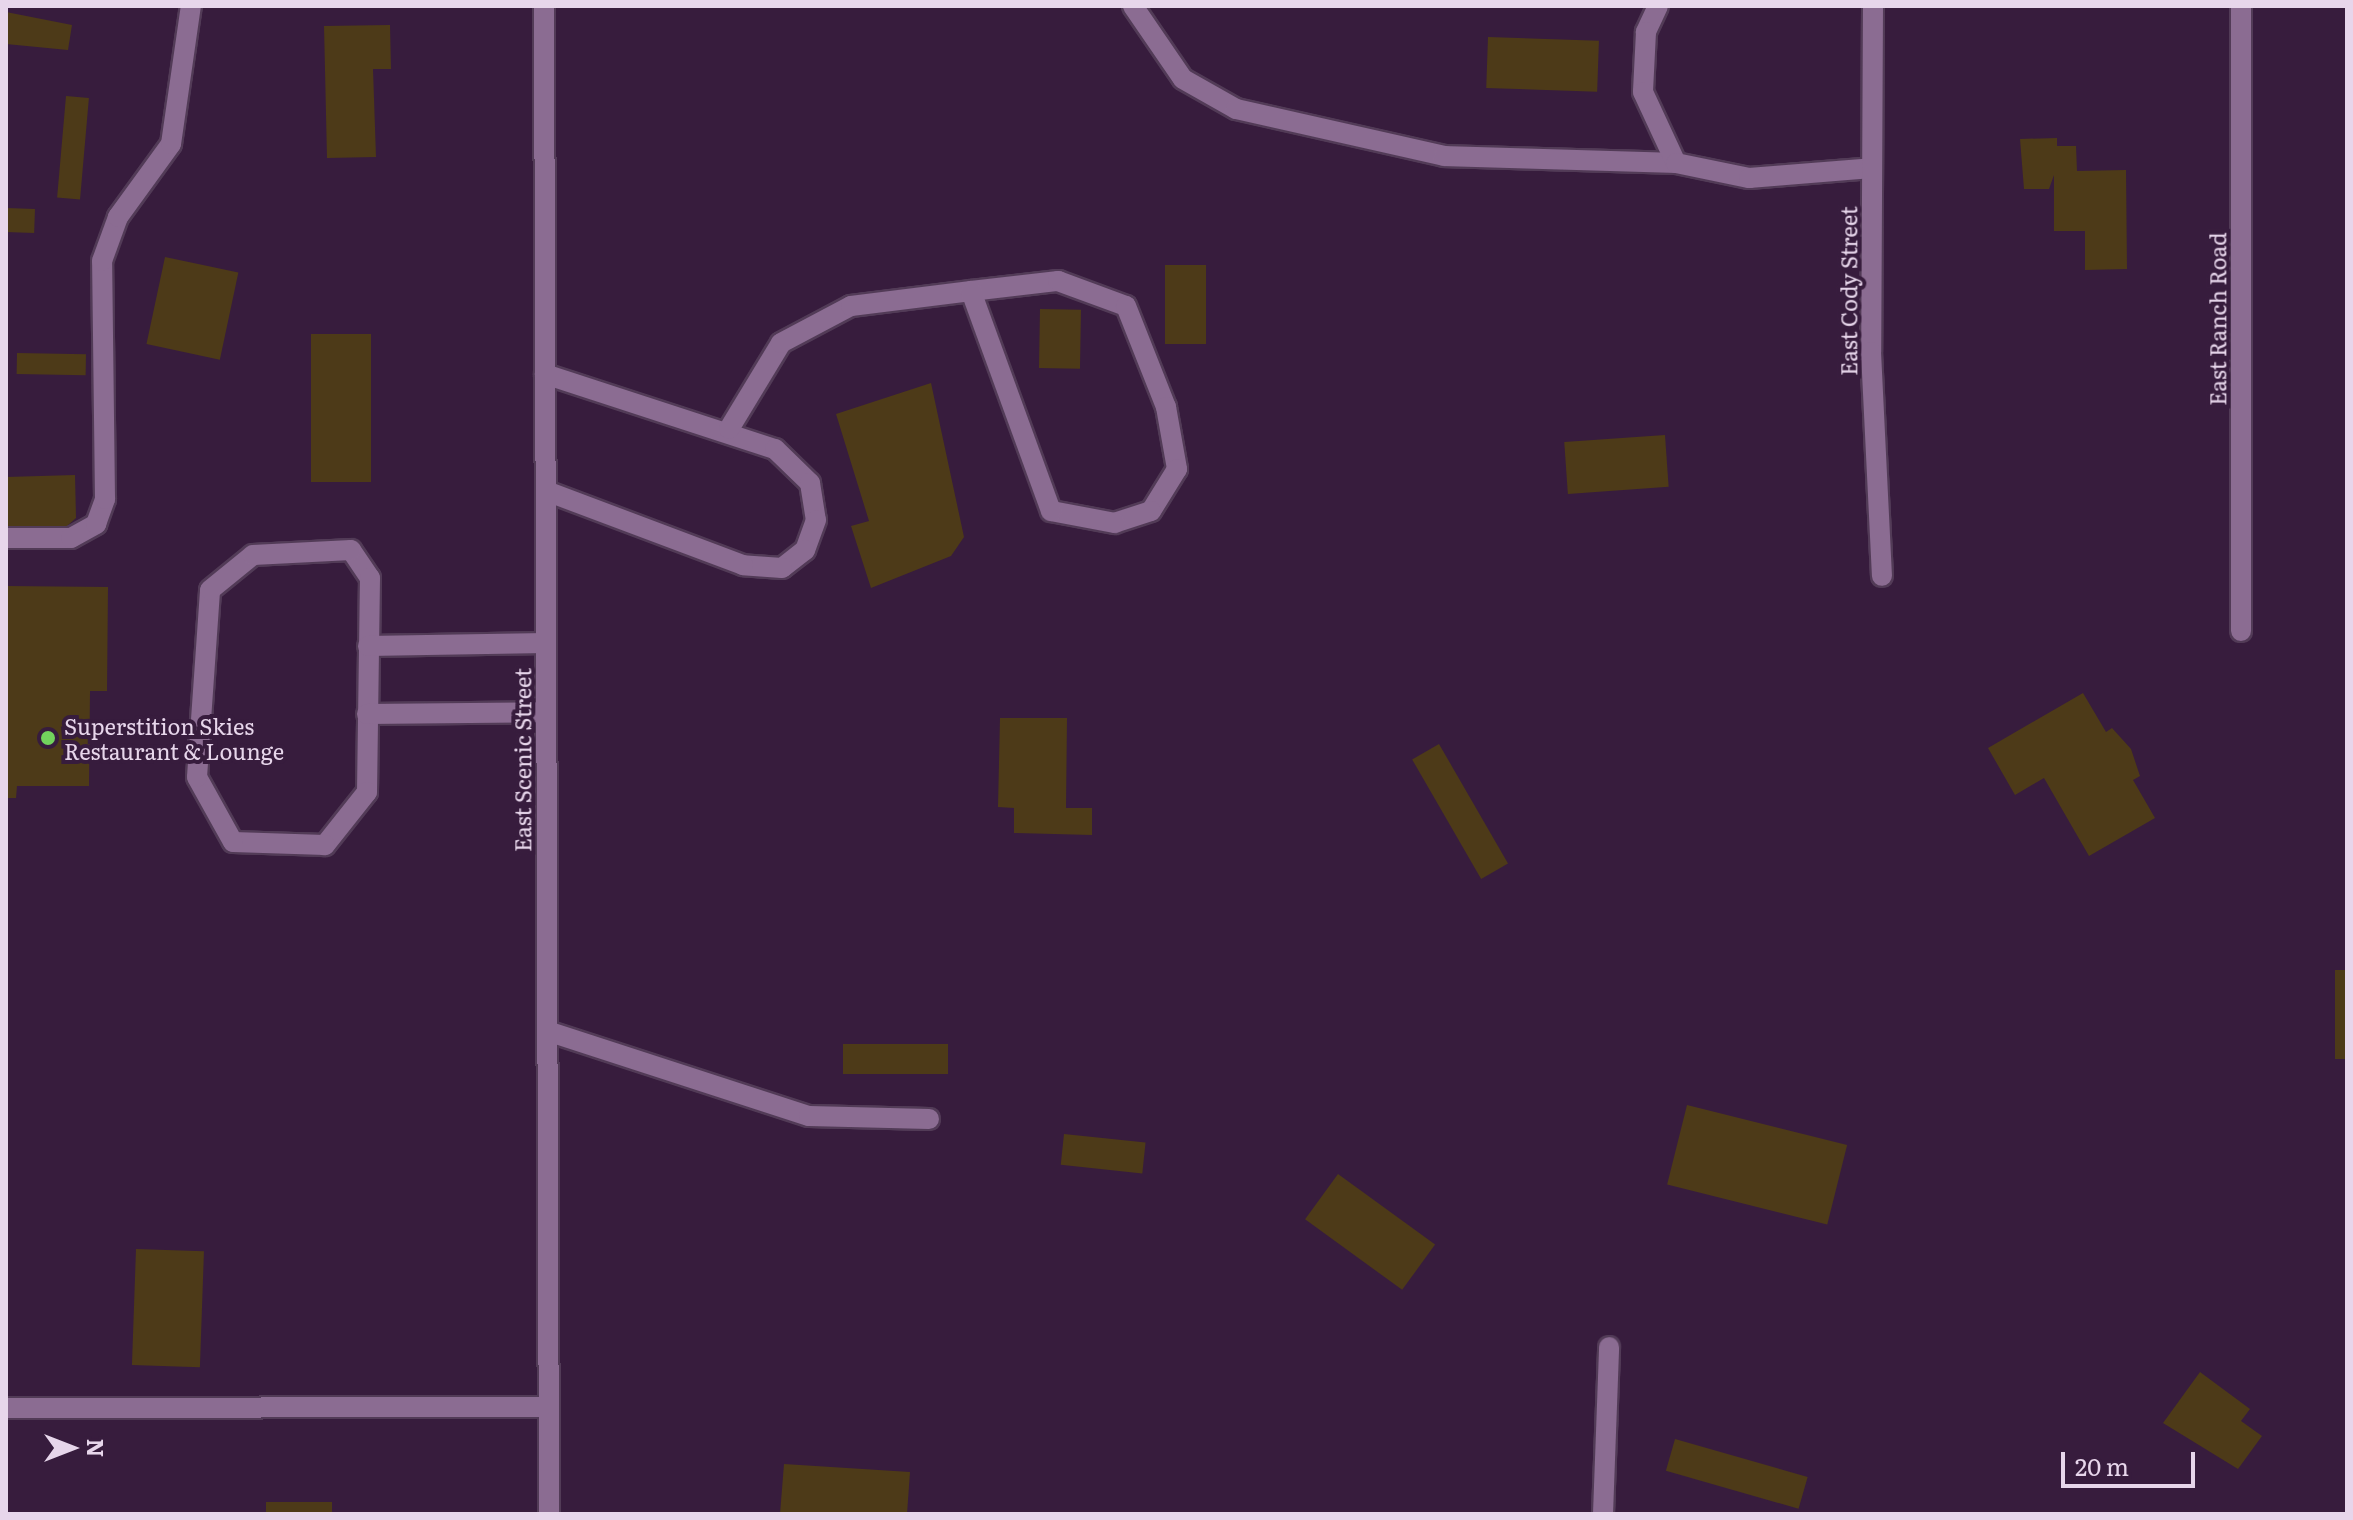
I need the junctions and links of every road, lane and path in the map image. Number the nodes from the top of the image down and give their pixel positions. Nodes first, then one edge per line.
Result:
1 (191, 6) edge
2 (544, 6) edge
3 (1133, 6) edge
4 (1658, 6) edge
5 (1873, 6) edge
6 (2241, 6) edge
7 (1676, 163) junction
8 (1872, 168) junction
9 (971, 291) junction
10 (545, 374) junction
11 (729, 429) junction
12 (546, 491) junction
13 (6, 538) edge
14 (1882, 576) dead end
15 (2241, 631) dead end
16 (546, 643) junction
17 (368, 646) junction
18 (546, 712) junction
19 (367, 714) junction
20 (547, 1031) junction
21 (929, 1119) dead end
22 (1609, 1347) dead end
23 (548, 1407) junction
24 (6, 1408) edge
25 (549, 1514) edge
26 (1603, 1514) edge

1 - 13 street
2 - 10 street, East Scenic Street
3 - 7 street
4 - 7 street
5 - 8 street, East Cody Street
6 - 15 street, East Ranch Road
7 - 8 street
8 - 14 street, East Cody Street
9 - 9 street
9 - 11 street
10 - 11 street
10 - 12 street, East Scenic Street
11 - 12 street
12 - 16 street, East Scenic Street
16 - 17 street
16 - 18 street, East Scenic Street
17 - 19 street
17 - 19 street
18 - 19 street
18 - 20 street, East Scenic Street
20 - 21 street
20 - 23 street, East Scenic Street
22 - 26 street
23 - 24 street
23 - 25 street, East Scenic Street

